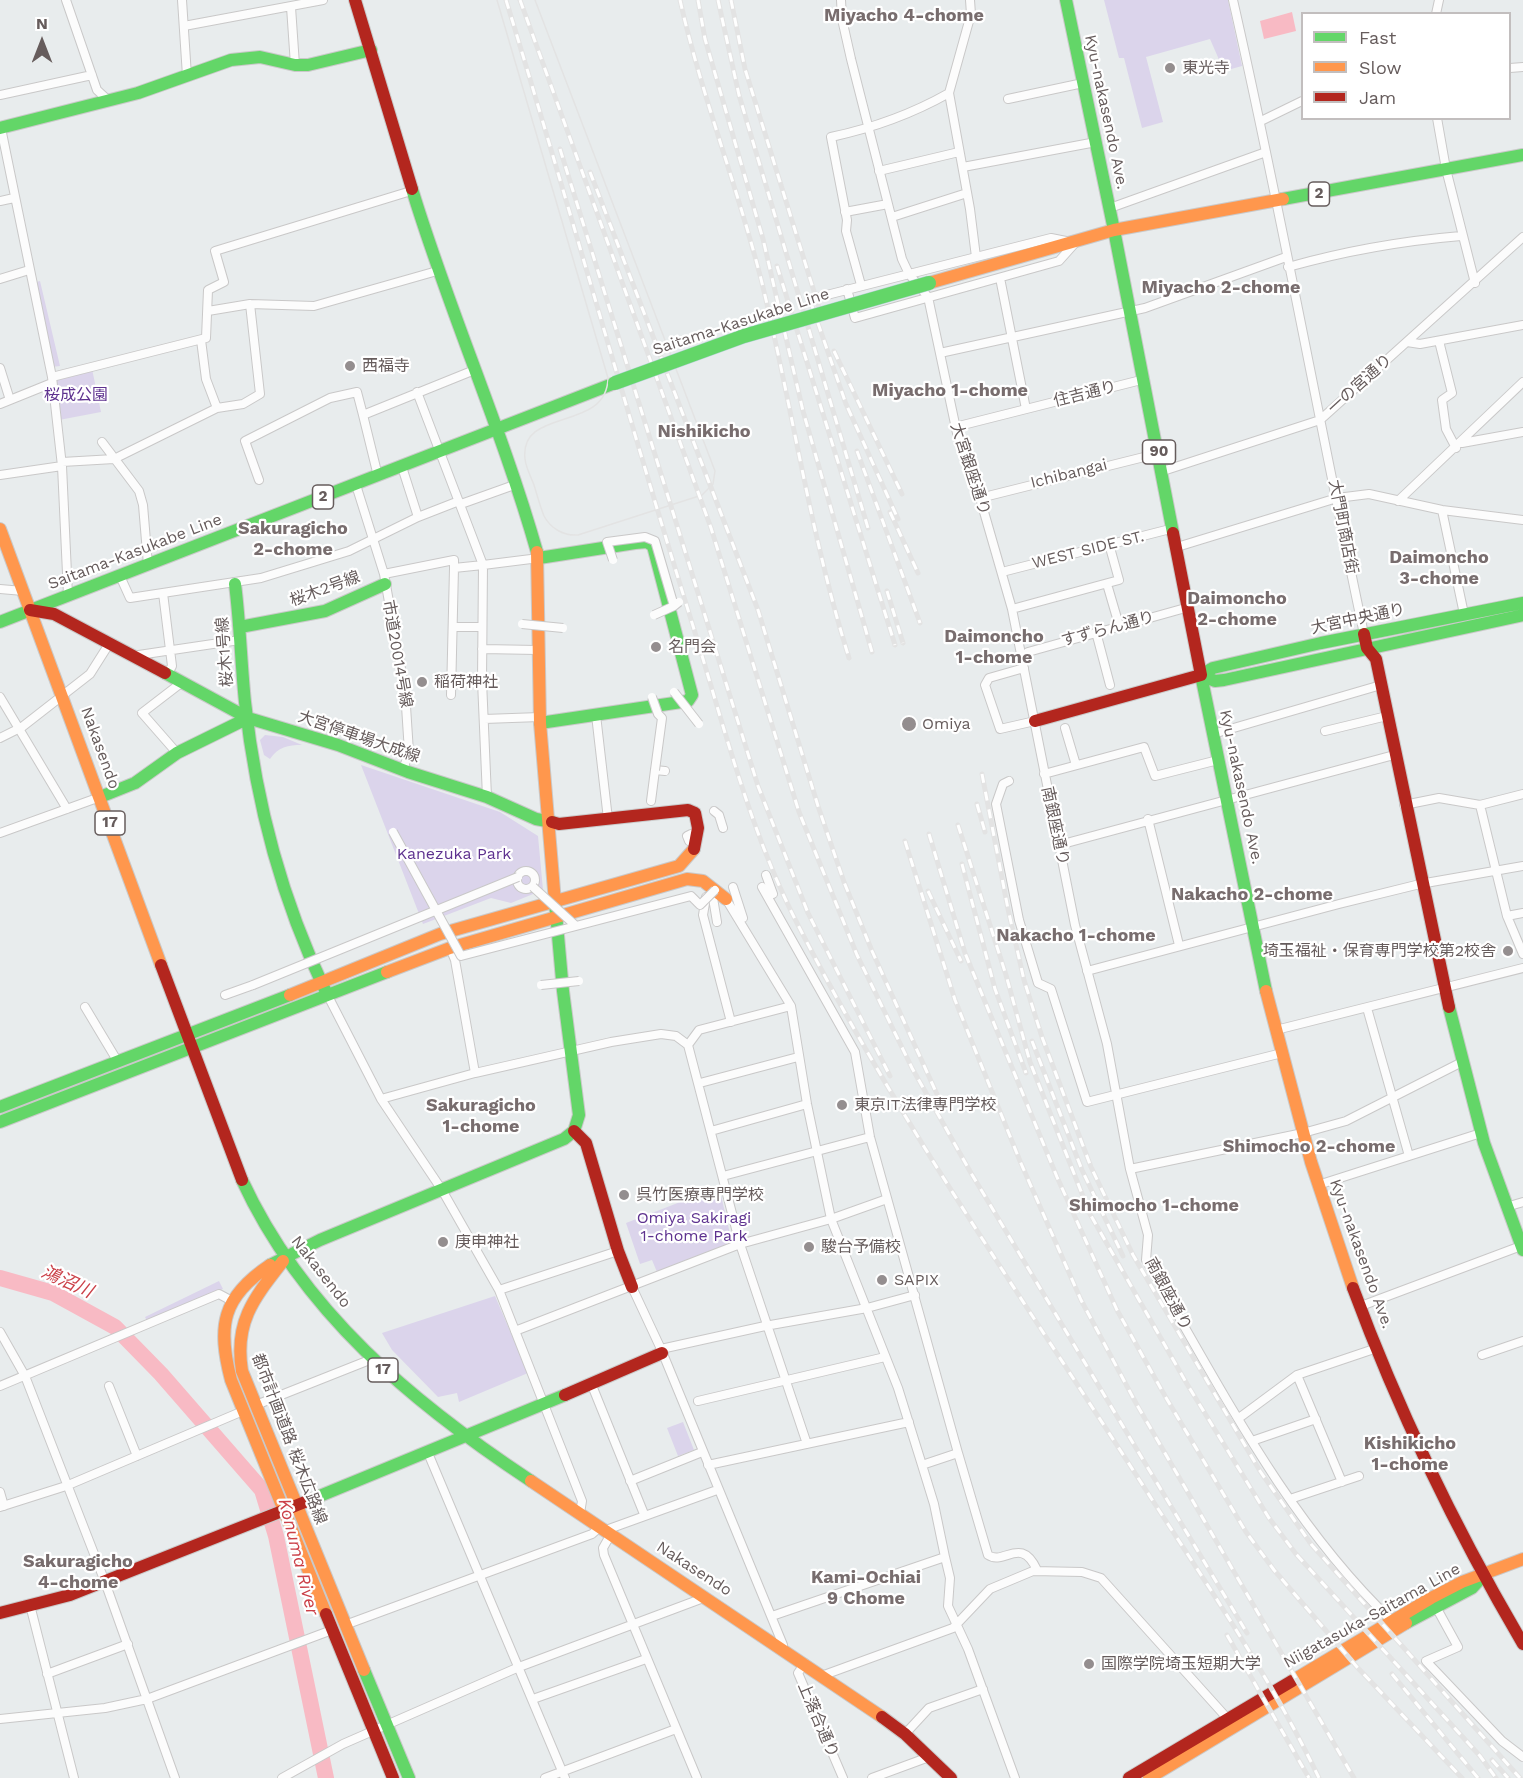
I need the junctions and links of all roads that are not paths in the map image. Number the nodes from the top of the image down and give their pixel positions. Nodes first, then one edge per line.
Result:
1 (66, 0) edge
2 (182, 0) edge
3 (323, 0) edge
4 (355, 0) edge
5 (842, 0) edge
6 (970, 0) edge
7 (1065, 0) edge
8 (1233, 0) edge
9 (291, 7) junction
10 (184, 26) junction
11 (371, 50) junction
12 (295, 66) junction
13 (92, 75) junction
14 (187, 75) junction
15 (1083, 83) junction
16 (949, 93) junction
17 (0, 95) edge
18 (1008, 99) dead end
19 (109, 100) junction
20 (1301, 101) edge
21 (1437, 120) edge
22 (1261, 121) junction
23 (0, 128) edge
24 (868, 129) junction
25 (1096, 142) junction
26 (960, 152) junction
27 (1266, 152) junction
28 (1523, 155) edge
29 (963, 167) junction
30 (1446, 169) junction
31 (879, 171) junction
32 (411, 191) junction
33 (967, 193) junction
34 (14, 198) junction
35 (0, 201) edge
36 (1276, 201) junction
37 (888, 204) junction
38 (1110, 208) junction
39 (845, 212) junction
40 (892, 217) junction
41 (1114, 230) junction
42 (1461, 236) junction
43 (1522, 240) edge
44 (1076, 242) junction
45 (1286, 256) junction
46 (976, 257) junction
47 (1288, 267) junction
48 (30, 270) junction
49 (437, 271) junction
50 (909, 274) junction
51 (0, 279) edge
52 (1000, 279) junction
53 (1474, 283) junction
54 (861, 285) junction
55 (848, 289) junction
56 (928, 290) junction
57 (819, 297) dead end
58 (250, 304) junction
59 (208, 311) junction
60 (1131, 311) junction
61 (1523, 325) edge
62 (1012, 337) junction
63 (201, 340) junction
64 (1439, 341) junction
65 (1407, 342) junction
66 (940, 353) junction
67 (0, 368) edge
68 (472, 372) junction
69 (1144, 379) junction
70 (52, 380) junction
71 (1523, 382) edge
72 (417, 392) junction
73 (10, 400) junction
74 (0, 404) edge
75 (217, 408) junction
76 (1026, 409) junction
77 (363, 415) junction
78 (1320, 420) junction
79 (955, 427) junction
80 (496, 430) junction
81 (1523, 432) edge
82 (102, 442) dead end
83 (1459, 445) junction
84 (441, 452) junction
85 (1160, 453) junction
86 (114, 459) junction
87 (62, 464) junction
88 (402, 467) junction
89 (1163, 471) junction
90 (0, 475) edge
91 (378, 476) junction
92 (259, 480) dead end
93 (517, 484) junction
94 (356, 485) junction
95 (980, 498) junction
96 (1337, 498) junction
97 (1398, 501) junction
98 (460, 502) junction
99 (1442, 510) junction
100 (418, 517) junction
101 (1523, 520) edge
102 (1174, 528) junction
103 (0, 529) edge
104 (374, 538) junction
105 (1108, 544) junction
106 (1177, 547) junction
107 (539, 558) junction
108 (613, 560) dead end
109 (148, 565) junction
110 (483, 566) junction
111 (454, 568) junction
112 (1002, 572) junction
113 (120, 576) junction
114 (385, 579) junction
115 (235, 584) junction
116 (1107, 584) junction
117 (0, 589) edge
118 (23, 591) junction
119 (164, 593) junction
120 (68, 595) junction
121 (1523, 603) edge
122 (1188, 607) junction
123 (1012, 609) junction
124 (30, 610) junction
125 (1464, 614) junction
126 (654, 615) dead end
127 (1523, 615) edge
128 (0, 622) edge
129 (522, 624) dead end
130 (1119, 625) junction
131 (240, 627) junction
132 (453, 627) junction
133 (482, 627) junction
134 (562, 628) dead end
135 (1096, 632) junction
136 (233, 641) dead end
137 (1366, 641) junction
138 (109, 644) junction
139 (171, 649) junction
140 (482, 649) junction
141 (537, 650) junction
142 (1028, 652) dead end
143 (132, 656) junction
144 (1024, 669) junction
145 (167, 675) junction
146 (1201, 675) junction
147 (181, 683) junction
148 (1381, 685) junction
149 (1110, 686) dead end
150 (674, 692) dead end
151 (62, 695) junction
152 (452, 695) dead end
153 (0, 697) edge
154 (652, 697) dead end
155 (596, 715) junction
156 (1387, 716) junction
157 (248, 718) junction
158 (483, 719) junction
159 (540, 720) junction
160 (1035, 721) junction
161 (699, 724) dead end
162 (1065, 728) dead end
163 (19, 730) junction
164 (1325, 731) dead end
165 (1213, 734) junction
166 (0, 738) edge
167 (177, 753) junction
168 (1394, 755) junction
169 (1218, 760) junction
170 (1076, 765) junction
171 (403, 770) junction
172 (656, 770) junction
173 (665, 771) dead end
174 (1044, 772) junction
175 (1008, 781) dead end
176 (1523, 794) edge
177 (100, 797) junction
178 (487, 797) junction
179 (1226, 799) junction
180 (651, 801) dead end
181 (1404, 805) junction
182 (1480, 805) junction
183 (67, 809) junction
184 (716, 813) dead end
185 (608, 819) junction
186 (1148, 819) junction
187 (554, 823) junction
188 (723, 828) dead end
189 (0, 832) edge
190 (393, 832) dead end
191 (1059, 845) junction
192 (1523, 866) edge
193 (1495, 871) junction
194 (766, 875) dead end
195 (518, 877) junction
196 (1420, 884) junction
197 (533, 887) junction
198 (762, 887) dead end
199 (719, 891) junction
200 (773, 894) dead end
201 (556, 900) junction
202 (436, 910) junction
203 (1523, 913) edge
204 (557, 916) junction
205 (1507, 916) junction
206 (743, 918) dead end
207 (717, 922) dead end
208 (1252, 925) junction
209 (576, 926) junction
210 (1179, 945) junction
211 (450, 948) junction
212 (1523, 954) edge
213 (1523, 968) edge
214 (1087, 970) junction
215 (579, 981) dead end
216 (321, 983) junction
217 (542, 984) dead end
218 (1444, 989) junction
219 (225, 995) dead end
220 (328, 996) junction
221 (790, 1006) junction
222 (85, 1007) dead end
223 (1367, 1008) junction
224 (731, 1022) junction
225 (1276, 1030) junction
226 (191, 1042) junction
227 (688, 1045) junction
228 (572, 1051) junction
229 (1282, 1053) junction
230 (798, 1057) junction
231 (118, 1062) junction
232 (1462, 1062) junction
233 (475, 1072) junction
234 (700, 1083) junction
235 (1118, 1095) junction
236 (381, 1099) junction
237 (1392, 1099) junction
238 (807, 1104) junction
239 (0, 1107) edge
240 (0, 1122) edge
241 (574, 1131) junction
242 (711, 1131) junction
243 (1303, 1133) junction
244 (1482, 1133) junction
245 (870, 1137) junction
246 (817, 1150) junction
247 (1409, 1155) junction
248 (1130, 1169) junction
249 (723, 1176) junction
250 (1318, 1185) junction
251 (442, 1190) junction
252 (887, 1199) junction
253 (1523, 1202) edge
254 (1506, 1207) junction
255 (831, 1219) junction
256 (740, 1244) junction
257 (1522, 1248) edge
258 (618, 1251) junction
259 (286, 1257) junction
260 (632, 1287) junction
261 (499, 1290) junction
262 (915, 1295) junction
263 (232, 1301) junction
264 (1361, 1306) junction
265 (867, 1308) junction
266 (765, 1326) junction
267 (514, 1331) junction
268 (0, 1332) edge
269 (1523, 1341) edge
270 (1377, 1348) junction
271 (662, 1351) junction
272 (1482, 1355) dead end
273 (885, 1357) junction
274 (372, 1359) junction
275 (1297, 1375) junction
276 (25, 1376) junction
277 (784, 1381) junction
278 (591, 1383) junction
279 (0, 1386) edge
280 (109, 1386) dead end
281 (698, 1401) dead end
282 (546, 1403) junction
283 (249, 1408) junction
284 (1239, 1418) junction
285 (1316, 1419) junction
286 (909, 1422) junction
287 (466, 1437) junction
288 (1252, 1441) junction
289 (807, 1444) junction
290 (702, 1452) junction
291 (428, 1453) junction
292 (958, 1453) junction
293 (137, 1456) junction
294 (708, 1465) junction
295 (922, 1465) junction
296 (1359, 1476) dead end
297 (630, 1481) junction
298 (1342, 1482) junction
299 (66, 1486) junction
300 (717, 1490) junction
301 (0, 1492) edge
302 (1290, 1499) junction
303 (296, 1504) junction
304 (2, 1506) edge
305 (580, 1513) junction
306 (274, 1514) junction
307 (644, 1514) junction
308 (606, 1530) junction
309 (945, 1557) junction
310 (1523, 1559) edge
311 (1037, 1570) junction
312 (479, 1574) junction
313 (1483, 1576) junction
314 (105, 1582) junction
315 (706, 1597) junction
316 (30, 1605) junction
317 (1436, 1607) junction
318 (0, 1613) edge
319 (772, 1616) junction
320 (1392, 1621) junction
321 (631, 1624) junction
322 (956, 1624) junction
323 (345, 1625) junction
324 (332, 1630) junction
325 (128, 1644) junction
326 (1523, 1644) edge
327 (785, 1649) junction
328 (646, 1659) junction
329 (806, 1663) junction
330 (519, 1667) junction
331 (48, 1674) junction
332 (824, 1675) junction
333 (983, 1689) junction
334 (147, 1699) junction
335 (533, 1699) junction
336 (58, 1714) junction
337 (1227, 1718) junction
338 (0, 1719) edge
339 (379, 1729) junction
340 (676, 1730) junction
341 (905, 1734) junction
342 (929, 1757) junction
343 (1523, 1757) edge
344 (1161, 1769) edge
345 (564, 1774) edge
346 (74, 1778) edge
347 (175, 1778) edge
348 (282, 1778) edge
349 (393, 1778) edge
350 (409, 1778) edge
351 (545, 1778) edge
352 (697, 1778) edge
353 (843, 1778) edge
354 (872, 1778) edge
355 (951, 1778) edge
356 (1015, 1778) edge
357 (1129, 1778) edge
358 (1149, 1778) edge

1 - 13 street
2 - 10 street
3 - 9 street
4 - 11 main road
5 - 24 street, 大宮銀座通り
6 - 16 street
7 - 15 main road, Kyu-nakasendo Ave.
8 - 22 street, 大門町商店街
9 - 10 street
9 - 12 street
10 - 14 street
11 - 12 main road
11 - 32 main road
12 - 14 main road
13 - 17 street
13 - 19 street
14 - 19 main road
15 - 18 street
15 - 25 main road, Kyu-nakasendo Ave.
16 - 24 street
16 - 26 street
19 - 23 main road
20 - 22 street
21 - 30 street
22 - 27 street, 大門町商店街
23 - 34 street
24 - 31 street, 大宮銀座通り
24 - 39 street
25 - 29 street
25 - 38 main road, Kyu-nakasendo Ave.
26 - 29 street
26 - 31 street
27 - 36 street, 大門町商店街
27 - 38 street
28 - 30 main road, Saitama-Kasukabe Line / 2
29 - 33 street
30 - 36 main road, Saitama-Kasukabe Line / 2
30 - 42 street
31 - 37 street, 大宮銀座通り
32 - 49 main road
32 - 59 street
33 - 40 street
33 - 46 street
34 - 35 street
34 - 48 street
36 - 41 main road, Saitama-Kasukabe Line / 2
36 - 45 street, 大門町商店街
37 - 39 street
37 - 40 street, 大宮銀座通り
38 - 41 main road, Kyu-nakasendo Ave.
39 - 54 street
40 - 50 street, 大宮銀座通り
41 - 44 main road, Saitama-Kasukabe Line / 2
41 - 60 main road, 90
42 - 47 street
42 - 53 street
43 - 53 street, 一の宮通り
44 - 46 street
44 - 52 street
44 - 56 main road, Saitama-Kasukabe Line / 2
45 - 47 street, 大門町商店街
45 - 60 street
46 - 50 street
47 - 78 street, 大門町商店街
48 - 51 street
48 - 70 street
49 - 58 street
49 - 68 main road
50 - 54 street
50 - 56 street, 大宮銀座通り
52 - 56 street
52 - 62 street
53 - 65 street, 一の宮通り
54 - 55 street
55 - 56 street
55 - 57 street
56 - 66 street, 大宮銀座通り
56 - 80 main road, Saitama-Kasukabe Line / 2, bridge
58 - 59 street
58 - 75 street
59 - 63 street
60 - 62 street
60 - 69 main road, 90
61 - 64 street
62 - 66 street
62 - 76 street
63 - 70 street
63 - 75 street
64 - 65 street
64 - 83 street
65 - 78 street, 一の宮通り
66 - 79 street, 大宮銀座通り
67 - 73 street
68 - 72 street
68 - 80 main road
69 - 76 street, 住吉通り
69 - 85 main road, 90
70 - 73 street
70 - 87 street
71 - 83 street
72 - 77 street
72 - 84 street
73 - 74 street
75 - 86 street
76 - 79 street, 住吉通り
77 - 91 street
77 - 92 street
78 - 89 street, 一の宮通り
78 - 96 street, 大門町商店街
79 - 95 street, 大宮銀座通り
80 - 84 main road, Saitama-Kasukabe Line / 2
80 - 93 main road
81 - 83 street
82 - 86 street
83 - 97 street
84 - 88 main road, Saitama-Kasukabe Line / 2
84 - 98 street
85 - 89 main road, 90
85 - 95 street, Ichibangai
86 - 87 street
86 - 109 street
87 - 90 street
87 - 120 street
88 - 91 main road, Saitama-Kasukabe Line / 2
88 - 100 street
89 - 102 main road, 90
91 - 94 main road, Saitama-Kasukabe Line / 2
93 - 98 street
93 - 107 main road
94 - 104 street, 市道20014号線
94 - 109 main road, Saitama-Kasukabe Line / 2
95 - 112 street, 大宮銀座通り
96 - 97 street
96 - 106 street
96 - 137 street, 大門町商店街
97 - 99 street
98 - 100 street
98 - 110 street
99 - 101 street
99 - 125 street
100 - 104 street
102 - 105 street, WEST SIDE ST.
102 - 106 main road, 90
103 - 118 main road, Nakasendo / 17
104 - 114 street, 市道20014号線
104 - 115 street
105 - 112 street, WEST SIDE ST.
105 - 116 street
106 - 122 main road, 90
107 - 110 street
107 - 141 main road
107 - 155 main road
108 - 126 street, bridge
109 - 113 main road, Saitama-Kasukabe Line / 2
110 - 111 street
110 - 133 street
111 - 114 street
111 - 132 street
112 - 123 street, 大宮銀座通り
113 - 119 street
113 - 120 main road, Saitama-Kasukabe Line / 2
114 - 131 main road, 桜木2号線
114 - 171 street, 市道20014号線
115 - 119 street
115 - 131 main road, 桜木1号線
116 - 123 street
116 - 130 street
117 - 118 street
118 - 124 main road, Nakasendo / 17
119 - 139 street
120 - 124 main road, Saitama-Kasukabe Line / 2
121 - 125 main road, 大宮中央通り
122 - 130 street, すずらん通り
122 - 146 main road, 90
123 - 144 street, 大宮銀座通り
124 - 128 main road, Saitama-Kasukabe Line / 2
124 - 138 main road, 大宮停車場大成線
124 - 151 main road, Nakasendo / 17
125 - 137 main road, 大宮中央通り
127 - 137 main road, 大宮中央通り
129 - 134 street, bridge
130 - 135 street, すずらん通り
131 - 157 main road, 桜木1号線
132 - 133 street
132 - 152 street
133 - 140 street
135 - 142 street, すずらん通り
135 - 149 street
136 - 139 street
137 - 146 main road, 大宮中央通り
137 - 148 main road
138 - 143 main road, 大宮停車場大成線
138 - 151 street
139 - 143 street
139 - 145 street
140 - 141 street
140 - 158 street
141 - 159 main road
143 - 145 main road, 大宮停車場大成線
144 - 160 street, 大宮銀座通り
144 - 160 street
145 - 147 main road, 大宮停車場大成線
146 - 160 main road, 大宮中央通り
146 - 165 main road, Kyu-nakasendo Ave.
147 - 157 main road, 大宮停車場大成線
147 - 167 street
148 - 156 main road
148 - 165 street
150 - 161 street, bridge
151 - 163 street
151 - 177 main road, Nakasendo / 17
153 - 163 street
154 - 172 street, bridge
155 - 159 main road
155 - 185 street
156 - 164 street
156 - 168 main road
157 - 167 main road
157 - 171 main road, 大宮停車場大成線
157 - 216 main road, 桜木1号線
158 - 159 street
158 - 178 street
159 - 187 main road
160 - 174 street, 南銀座通り
162 - 170 street
163 - 166 street
163 - 183 street
165 - 169 main road, Kyu-nakasendo Ave.
167 - 177 main road
168 - 179 street
168 - 181 main road
169 - 170 street
169 - 179 main road, Kyu-nakasendo Ave.
170 - 174 street
171 - 178 main road, 大宮停車場大成線
172 - 173 street
172 - 180 street
174 - 191 street, 南銀座通り
175 - 235 street
176 - 182 street
177 - 183 street
177 - 226 main road, Nakasendo / 17
178 - 187 main road, 大宮停車場大成線
179 - 186 street
179 - 208 main road, Kyu-nakasendo Ave.
181 - 182 street
181 - 196 main road
182 - 193 street
183 - 189 street
184 - 188 street
185 - 187 main road, 大宮停車場大成線
185 - 201 main road, 大宮停車場大成線
186 - 191 street
186 - 210 street
187 - 201 main road
190 - 202 street, bridge
191 - 214 street, 南銀座通り
192 - 193 street
193 - 196 street
193 - 205 street
194 - 200 street
195 - 197 street
195 - 197 street
195 - 202 street, bridge
196 - 208 street
196 - 218 main road
197 - 209 street, bridge
198 - 245 street
199 - 204 main road
199 - 206 street
199 - 207 street
199 - 209 street, bridge
199 - 221 street
199 - 224 street
201 - 204 main road
201 - 216 main road
202 - 209 street, bridge
202 - 219 street, bridge
203 - 205 street
204 - 211 main road
204 - 228 main road
205 - 212 street
208 - 210 street
208 - 225 main road, Kyu-nakasendo Ave.
210 - 214 street
211 - 220 main road
211 - 233 street
213 - 218 street
214 - 235 street, 南銀座通り
215 - 217 street, bridge
216 - 220 main road, 桜木1号線
216 - 226 main road
218 - 223 street
218 - 232 main road
220 - 226 main road
220 - 236 street
221 - 224 street
221 - 230 street
222 - 231 street
223 - 225 street
223 - 237 street
224 - 227 street
225 - 229 main road, Kyu-nakasendo Ave.
226 - 231 main road
226 - 240 main road
226 - 259 main road, Nakasendo / 17
227 - 228 street
227 - 234 street
228 - 233 street
228 - 241 main road
229 - 235 street
229 - 243 main road, Kyu-nakasendo Ave.
230 - 234 street
230 - 238 street
231 - 239 main road
232 - 237 street
232 - 244 main road
233 - 236 street
234 - 242 street
235 - 248 street, 南銀座通り
236 - 251 street
237 - 243 street
237 - 247 street
238 - 242 street
238 - 246 street
241 - 251 main road
241 - 258 main road
242 - 249 street
243 - 248 street
243 - 250 main road, Kyu-nakasendo Ave.
244 - 247 street
244 - 254 main road
245 - 246 street
245 - 252 street
246 - 249 street
246 - 255 street
247 - 250 street
248 - 284 street, 南銀座通り
249 - 256 street
250 - 264 main road, Kyu-nakasendo Ave.
251 - 259 main road
251 - 261 street
252 - 255 street
252 - 262 street
253 - 254 street
254 - 257 main road
255 - 256 street
255 - 265 street
256 - 260 street
256 - 266 street
257 - 264 street
258 - 260 main road
258 - 261 street
259 - 263 main road, 都市計画道路 桜木広路線
259 - 274 main road, Nakasendo / 17
259 - 283 main road, 都市計画道路 桜木広路線
260 - 267 street
260 - 271 street
261 - 267 street
262 - 265 street
262 - 292 street
263 - 276 street
263 - 283 main road, 都市計画道路 桜木広路線
264 - 270 main road, Kyu-nakasendo Ave.
265 - 266 street
265 - 273 street
266 - 271 street
266 - 277 street
267 - 282 street
268 - 276 street
269 - 272 street
270 - 275 street
270 - 313 main road, Kyu-nakasendo Ave.
271 - 278 main road
271 - 290 street
273 - 277 street
273 - 286 street
274 - 283 street
274 - 287 main road, Nakasendo / 17
275 - 284 street
275 - 285 street
276 - 279 street
276 - 299 street
277 - 281 street
277 - 289 street
278 - 282 main road
278 - 297 street
280 - 293 street
282 - 287 main road
282 - 305 street
283 - 293 street
283 - 303 main road, 都市計画道路 桜木広路線
283 - 306 main road, 都市計画道路 桜木広路線
284 - 288 street, 南銀座通り
285 - 288 street
285 - 298 street
286 - 289 street
286 - 295 street
287 - 291 main road
287 - 305 main road, Nakasendo / 17
288 - 302 street, 南銀座通り
289 - 294 street
290 - 294 street
290 - 297 street
291 - 303 main road
291 - 312 street
292 - 295 street
292 - 311 street
293 - 299 street
294 - 300 street
295 - 309 street
296 - 298 street
297 - 307 street
298 - 302 street
299 - 304 street
299 - 314 street
300 - 307 street
300 - 319 street
301 - 304 street
302 - 320 street, 南銀座通り
303 - 306 main road
303 - 323 main road, 都市計画道路 桜木広路線
305 - 308 main road, Nakasendo / 17
306 - 314 main road
306 - 324 main road, 都市計画道路 桜木広路線
307 - 308 street
308 - 312 street
308 - 315 main road, Nakasendo / 17
308 - 321 street
309 - 319 street
309 - 322 street
310 - 313 main road
311 - 322 street
311 - 337 street
312 - 323 street
312 - 330 street
313 - 317 main road, Niigatasuka-Saitama Line
313 - 320 main road, Niigatasuka-Saitama Line
313 - 326 main road, Kyu-nakasendo Ave.
314 - 316 main road
314 - 325 street
315 - 321 street
315 - 327 main road, Nakasendo / 17
316 - 318 main road
316 - 331 street
317 - 343 street
317 - 344 main road, Niigatasuka-Saitama Line
319 - 327 street
320 - 337 main road, Niigatasuka-Saitama Line
321 - 328 street
321 - 330 street
322 - 332 street
322 - 333 street
323 - 339 main road, 都市計画道路 桜木広路線
324 - 334 street
324 - 339 main road, 都市計画道路 桜木広路線
325 - 331 street
325 - 334 street
327 - 329 main road, Nakasendo / 17
328 - 335 street
328 - 340 street
329 - 332 main road, Nakasendo / 17
329 - 353 street, 上落合通り
330 - 335 street
330 - 339 street
331 - 336 street
332 - 341 main road, Nakasendo / 17
333 - 341 street
333 - 356 street
334 - 336 street
334 - 347 street
335 - 345 street
336 - 338 street
336 - 346 street
337 - 344 main road, Niigatasuka-Saitama Line
339 - 348 street
339 - 349 main road, 都市計画道路 桜木広路線
339 - 350 main road, 都市計画道路 桜木広路線
340 - 345 street
340 - 352 street
341 - 342 main road, Nakasendo / 17
342 - 354 street
342 - 355 main road, Nakasendo / 17
344 - 357 main road, Niigatasuka-Saitama Line
344 - 358 main road, Niigatasuka-Saitama Line
345 - 351 street

